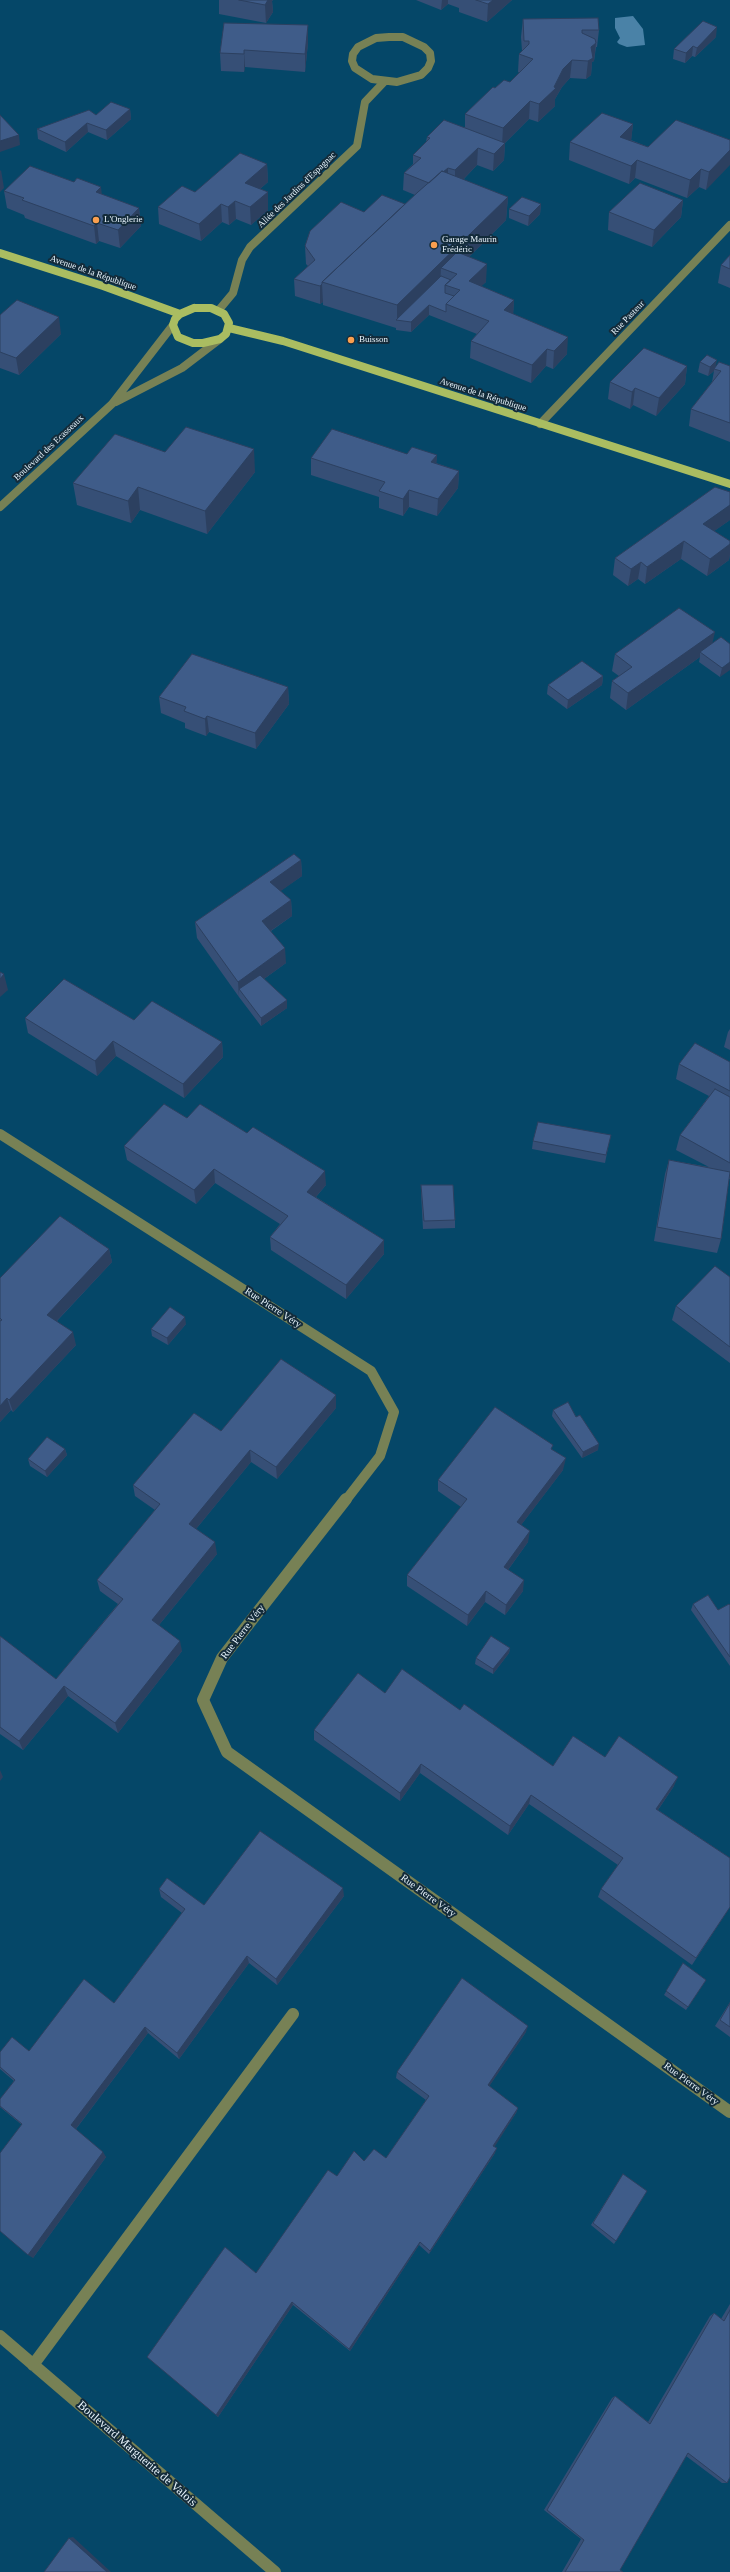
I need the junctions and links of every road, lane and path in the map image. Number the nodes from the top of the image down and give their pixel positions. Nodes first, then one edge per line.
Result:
1 (384, 82) junction
2 (730, 225) edge
3 (0, 253) edge
4 (218, 311) junction
5 (180, 314) junction
6 (173, 325) junction
7 (229, 328) junction
8 (220, 339) junction
9 (112, 404) junction
10 (540, 424) junction
11 (730, 484) edge
12 (0, 507) edge
13 (0, 1134) edge
14 (293, 2014) dead end
15 (730, 2112) edge
16 (0, 2336) edge
17 (33, 2365) junction
18 (274, 2572) edge

1 - 1 street
1 - 4 street, Allée des Jardins d'Espagnac
2 - 10 street, Rue Pasteur
3 - 5 main road, Avenue de la République
4 - 5 main road
4 - 7 main road
5 - 6 main road
6 - 8 main road
6 - 9 street, Boulevard des Ecasseaux
7 - 8 main road
7 - 10 main road, Avenue de la République
8 - 9 street, Boulevard des Ecasseaux
9 - 12 street, Boulevard des Ecasseaux
10 - 11 main road, Avenue de la République
13 - 15 street, Rue Pierre Véry
14 - 17 street
16 - 17 street, Boulevard Marguerite de Valois
17 - 18 street, Boulevard Marguerite de Valois

